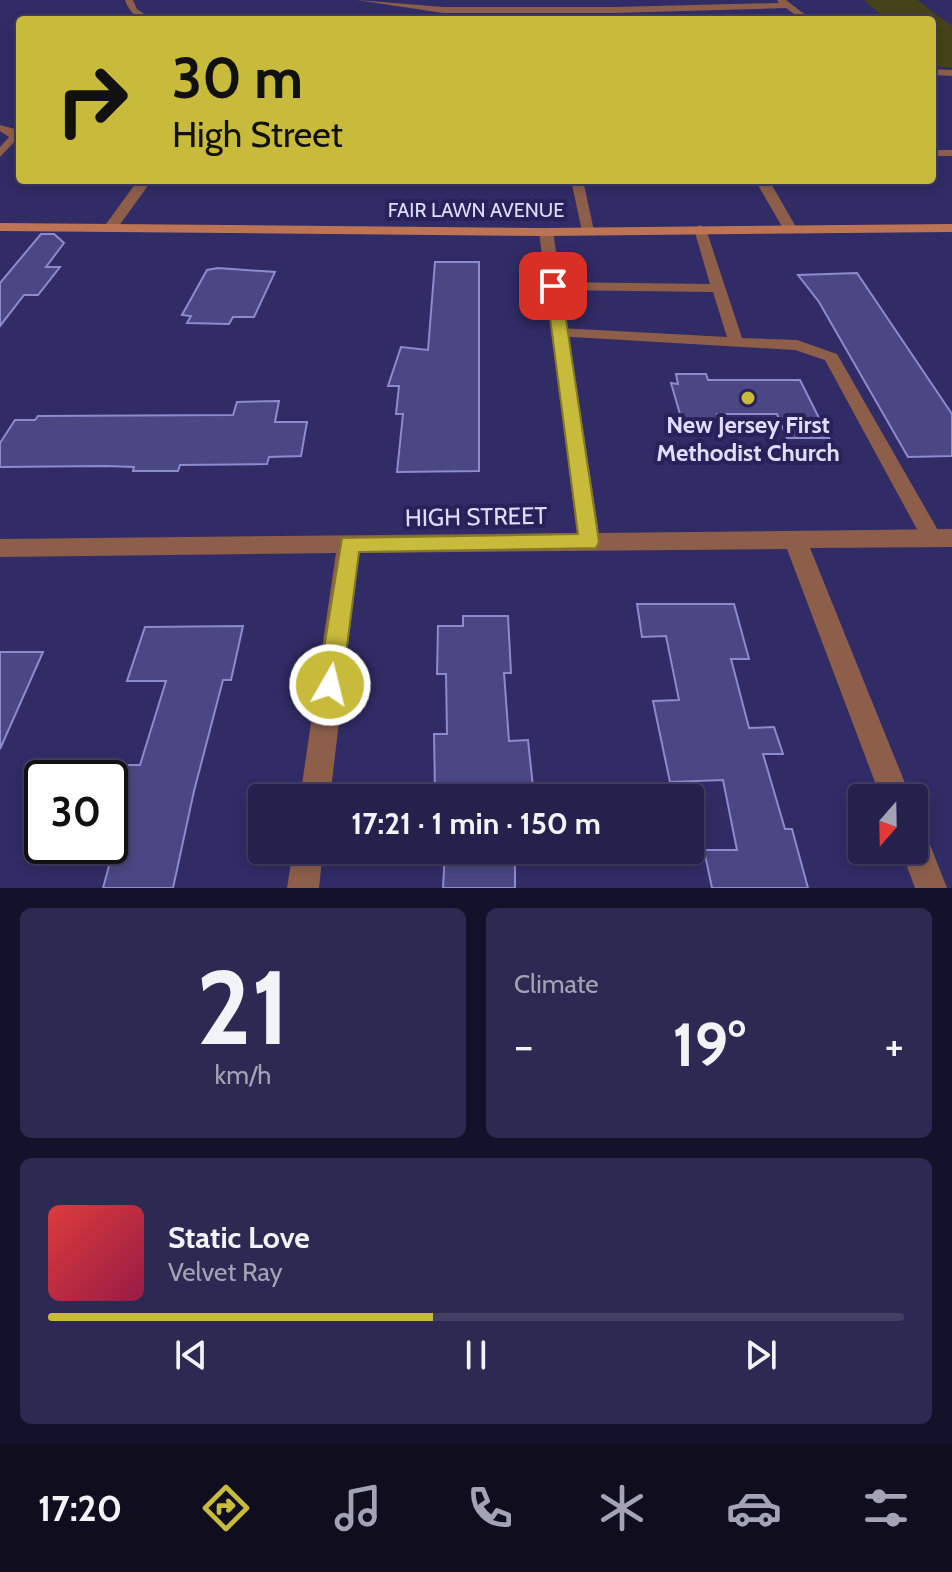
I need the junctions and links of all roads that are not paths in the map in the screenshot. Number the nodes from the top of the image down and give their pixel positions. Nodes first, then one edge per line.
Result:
1 (129, 0) edge
2 (361, 0) edge
3 (784, 2) edge
4 (143, 16) edge
5 (803, 16) edge
6 (0, 128) edge
7 (0, 154) edge
8 (142, 184) edge
9 (578, 184) edge
10 (764, 184) edge
11 (0, 227) edge
12 (111, 227) junction
13 (789, 227) junction
14 (952, 228) edge
15 (700, 229) junction
16 (588, 231) junction
17 (546, 232) junction
18 (553, 286) junction
19 (719, 288) junction
20 (560, 333) junction
21 (736, 342) junction
22 (942, 538) edge
23 (795, 540) junction
24 (589, 542) junction
25 (349, 544) junction
26 (0, 548) edge
27 (317, 784) edge
28 (891, 784) edge
29 (306, 864) edge
30 (922, 864) edge
31 (303, 888) edge
32 (931, 888) edge

1 - 4 street
2 - 3 street
3 - 5 street
6 - 7 lane
8 - 12 street
9 - 16 lane
10 - 13 street
11 - 12 main road, FAIR LAWN AVENUE
12 - 17 main road, FAIR LAWN AVENUE
13 - 14 main road, FAIR LAWN AVENUE
13 - 15 main road, FAIR LAWN AVENUE
15 - 16 main road, FAIR LAWN AVENUE
15 - 19 lane
16 - 17 main road, FAIR LAWN AVENUE
17 - 18 street
18 - 19 lane
18 - 20 street
19 - 21 lane
20 - 21 lane
20 - 24 street
21 - 22 lane
22 - 23 street, HIGH STREET
23 - 24 street, HIGH STREET
23 - 28 street
24 - 25 street, HIGH STREET
25 - 26 street, HIGH STREET
25 - 27 street
29 - 31 street
30 - 32 street

